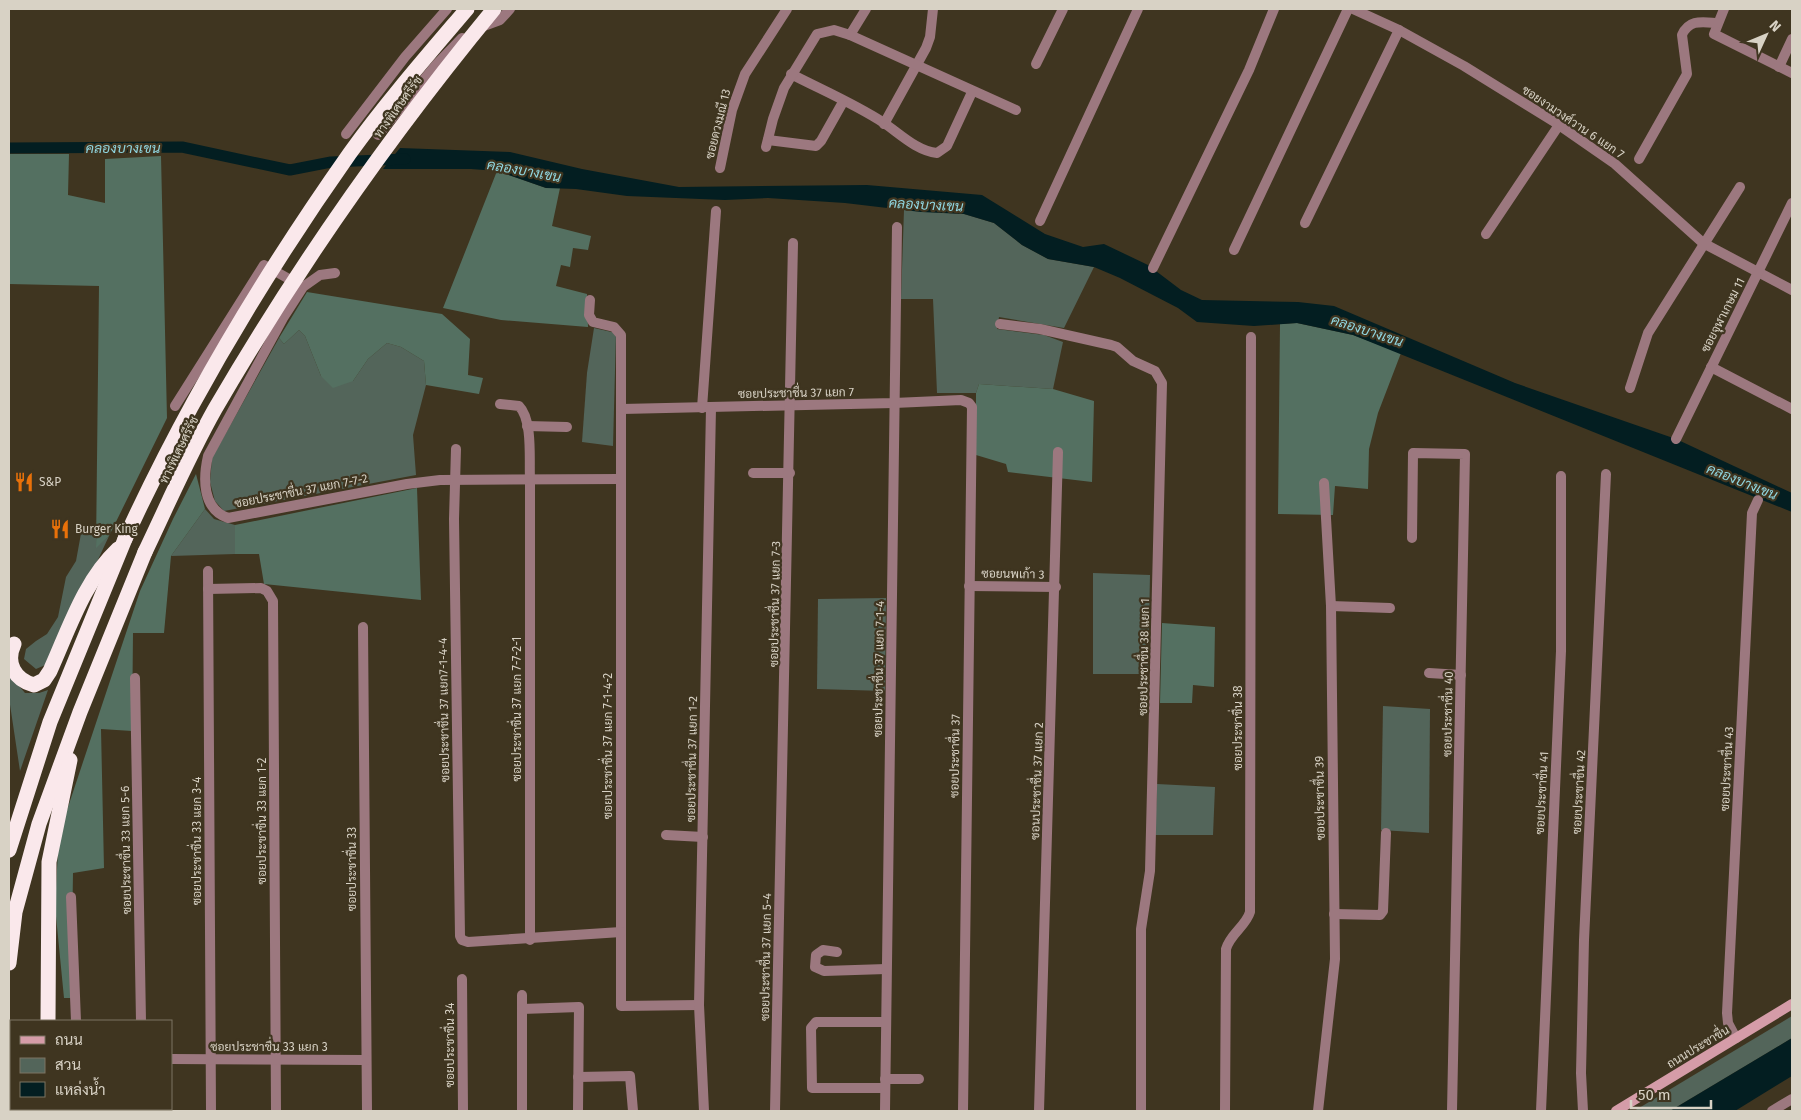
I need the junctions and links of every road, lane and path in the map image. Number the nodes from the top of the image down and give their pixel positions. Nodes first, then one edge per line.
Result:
1 (447, 9) edge
2 (467, 9) edge
3 (494, 9) edge
4 (510, 9) edge
5 (787, 9) edge
6 (866, 9) edge
7 (933, 9) edge
8 (1064, 9) edge
9 (1138, 9) edge
10 (1274, 9) edge
11 (1348, 9) edge
12 (1353, 9) edge
13 (1724, 9) edge
14 (1717, 23) junction
15 (1400, 30) junction
16 (850, 35) junction
17 (1792, 39) edge
18 (1036, 64) dead end
19 (915, 66) junction
20 (1779, 67) junction
21 (1792, 73) edge
22 (791, 74) junction
23 (972, 92) junction
24 (843, 102) junction
25 (1016, 110) dead end
26 (884, 124) junction
27 (1559, 125) junction
28 (346, 134) dead end
29 (378, 135) dead end
30 (1639, 159) dead end
31 (720, 168) dead end
32 (1740, 186) dead end
33 (1792, 203) edge
34 (716, 211) dead end
35 (1040, 221) dead end
36 (1305, 223) dead end
37 (897, 227) dead end
38 (1486, 234) dead end
39 (793, 243) dead end
40 (1704, 243) junction
41 (1234, 250) dead end
42 (1152, 268) dead end
43 (335, 273) dead end
44 (1758, 273) junction
45 (303, 287) junction
46 (1792, 290) edge
47 (590, 300) dead end
48 (1000, 324) dead end
49 (1251, 337) dead end
50 (1710, 367) junction
51 (1630, 388) dead end
52 (894, 403) junction
53 (969, 403) joint
54 (500, 404) dead end
55 (175, 406) dead end
56 (791, 406) junction
57 (706, 408) junction
58 (622, 409) junction
59 (1792, 409) edge
60 (528, 426) junction
61 (567, 427) dead end
62 (1676, 439) dead end
63 (456, 449) dead end
64 (1058, 452) dead end
65 (753, 473) dead end
66 (790, 473) junction
67 (1606, 474) dead end
68 (1561, 476) dead end
69 (530, 479) junction
70 (620, 479) junction
71 (456, 480) junction
72 (1324, 483) dead end
73 (1758, 500) dead end
74 (1412, 538) dead end
75 (124, 542) junction
76 (208, 570) dead end
77 (969, 586) junction
78 (1056, 587) junction
79 (208, 589) junction
80 (1331, 606) junction
81 (1390, 608) dead end
82 (363, 627) dead end
83 (14, 644) dead end
84 (1430, 673) dead end
85 (1461, 675) junction
86 (135, 678) dead end
87 (80, 712) junction
88 (782, 802) joint
89 (17, 823) junction
90 (1386, 833) dead end
91 (666, 835) dead end
92 (703, 837) junction
93 (9, 843) edge
94 (9, 850) edge
95 (71, 897) dead end
96 (1334, 914) junction
97 (622, 932) junction
98 (530, 940) junction
99 (837, 952) dead end
100 (9, 962) edge
101 (886, 969) junction
102 (462, 979) dead end
103 (522, 995) dead end
104 (1792, 1004) edge
105 (699, 1005) junction
106 (522, 1009) junction
107 (48, 1020) edge
108 (76, 1020) edge
109 (141, 1020) edge
110 (886, 1022) junction
111 (1736, 1038) junction
112 (172, 1059) edge
113 (211, 1059) junction
114 (276, 1060) junction
115 (366, 1060) junction
116 (578, 1077) junction
117 (919, 1079) dead end
118 (885, 1084) junction
119 (1792, 1099) edge
120 (212, 1111) edge
121 (276, 1111) edge
122 (367, 1111) edge
123 (463, 1111) edge
124 (522, 1111) edge
125 (578, 1111) edge
126 (633, 1111) edge
127 (704, 1111) edge
128 (775, 1111) edge
129 (885, 1111) edge
130 (963, 1111) edge
131 (1039, 1111) edge
132 (1141, 1111) edge
133 (1225, 1111) edge
134 (1318, 1111) edge
135 (1452, 1111) edge
136 (1541, 1111) edge
137 (1583, 1111) edge
138 (1616, 1111) edge
139 (1772, 1111) edge

1 - 28 street
2 - 75 highway, ทางพิเศษศรีรัช, bridge
3 - 87 highway, ทางพิเศษศรีรัช, bridge
4 - 29 street
5 - 31 street, ซอยดวงมณี 13
6 - 16 street
7 - 19 street
8 - 18 street
9 - 35 street
10 - 42 street
11 - 41 street
12 - 15 street, ซอยงามวงศ์วาน 6 แยก 7
13 - 14 street
14 - 20 street
14 - 30 street
15 - 27 street, ซอยงามวงศ์วาน 6 แยก 7
15 - 36 street
16 - 19 street
16 - 22 street
17 - 20 street
19 - 23 street
19 - 26 street
20 - 21 street
22 - 24 street
22 - 24 street
23 - 25 street
23 - 26 street
24 - 26 street
27 - 38 street
27 - 40 street, ซอยงามวงศ์วาน 6 แยก 7
32 - 40 street
33 - 44 street, ซอยจุฬาเกษม 11
34 - 57 street, ซอยประชาชื่น 37 แยก 1-2
37 - 52 street, ซอยประชาชื่น 37 แยก 7-1-4
39 - 56 street, ซอยประชาชื่น 37 แยก 7-3
40 - 44 street, ซอยงามวงศ์วาน 6 แยก 7
40 - 51 street
43 - 45 street, ซอยประชาชื่น 37 แยก 7-7-2
44 - 46 street, ซอยงามวงศ์วาน 6 แยก 7
44 - 50 street, ซอยจุฬาเกษม 11
45 - 55 street
45 - 71 street, ซอยประชาชื่น 37 แยก 7-7-2
47 - 58 street, ซอยประชาชื่น 37 แยก 7-1-4-2
48 - 132 street, ซอยประชาชื่น 38 แยก 1
49 - 133 street, ซอยประชาชื่น 38
50 - 59 street
50 - 62 street, ซอยจุฬาเกษม 11
52 - 53 street, ซอยประชาชื่น 37 แยก 7
52 - 56 street, ซอยประชาชื่น 37 แยก 7
52 - 101 street, ซอยประชาชื่น 37 แยก 7-1-4
53 - 77 street, ซอยประชาชื่น 37
54 - 60 street
56 - 57 street, ซอยประชาชื่น 37 แยก 7
56 - 66 street, ซอยประชาชื่น 37 แยก 7-3
57 - 58 street, ซอยประชาชื่น 37 แยก 7
57 - 92 street, ซอยประชาชื่น 37 แยก 1-2
58 - 70 street, ซอยประชาชื่น 37 แยก 7-1-4-2
60 - 61 street
60 - 69 street, ซอยประชาชื่น 37 แยก 7-7-2-1
63 - 71 street, ซอยประชาชื่น 37 แยก7-1-4-4
64 - 78 street, ซอนประชาชื่น 37 แยก 2
65 - 66 street
66 - 88 street, ซอยประชาชื่น 37 แยก 7-3
67 - 137 street, ซอยประชาชื่น 42
68 - 136 street, ซอยประชาชื่น 41
69 - 70 street, ซอยประชาชื่น 37 แยก 7-7-2
69 - 71 street, ซอยประชาชื่น 37 แยก 7-7-2
69 - 98 street, ซอยประชาชื่น 37 แยก 7-7-2-1
70 - 97 street, ซอยประชาชื่น 37 แยก 7-1-4-2
71 - 98 street, ซอยประชาชื่น 37 แยก7-1-4-4
72 - 80 street, ซอยประชาชื่น 39
73 - 111 street, ซอยประชาชื่น 43
74 - 85 street, ซอยประชาชื่น 40
75 - 83 highway
75 - 89 highway, ทางพิเศษศรีรัช
76 - 79 street, ซอยประชาชื่น 33 แยก 3-4
77 - 78 street, ซอยนพเก้า 3
77 - 130 street, ซอยประชาชื่น 37
78 - 131 street, ซอนประชาชื่น 37 แยก 2
79 - 113 street, ซอยประชาชื่น 33 แยก 3-4
79 - 114 street, ซอยประชาชื่น 33 แยก 1-2
80 - 81 street
80 - 96 street, ซอยประชาชื่น 39
82 - 115 street, ซอยประชาชื่น 33
84 - 85 street
85 - 135 street, ซอยประชาชื่น 40
86 - 109 street, ซอยประชาชื่น 33 แยก 5-6
87 - 100 highway, ทางพิเศษศรีรัช
87 - 107 highway
88 - 128 street, ซอยประชาชื่น 37 แยก 5-4
89 - 93 highway
89 - 94 highway, ทางพิเศษศรีรัช
90 - 96 street
91 - 92 street
92 - 105 street, ซอยประชาชื่น 37 แยก 1-2
95 - 108 street
96 - 134 street, ซอยประชาชื่น 39
97 - 98 street
97 - 105 street, ซอยประชาชื่น 37 แยก 7-1-4-2
99 - 101 street
101 - 110 street, ซอยประชาชื่น 37 แยก 7-1-4
102 - 123 street, ซอยประชาชื่น 34
103 - 106 street
104 - 111 main road, ถนนประชาชื่น
105 - 127 street, ซอยประชาชื่น 37 แยก 1-2
106 - 116 street
106 - 124 street
110 - 118 street, ซอยประชาชื่น 37 แยก 7-1-4
110 - 118 street
111 - 138 main road, ถนนประชาชื่น
112 - 113 street, ซอยประชาชื่น 33 แยก 3
113 - 114 street, ซอยประชาชื่น 33 แยก 3
113 - 120 street, ซอยประชาชื่น 33 แยก 3-4
114 - 115 street, ซอยประชาชื่น 33 แยก 3
114 - 121 street, ซอยประชาชื่น 33 แยก 1-2
115 - 122 street, ซอยประชาชื่น 33
116 - 125 street
116 - 126 street
117 - 118 street
118 - 129 street, ซอยประชาชื่น 37 แยก 7-1-4
119 - 139 street

